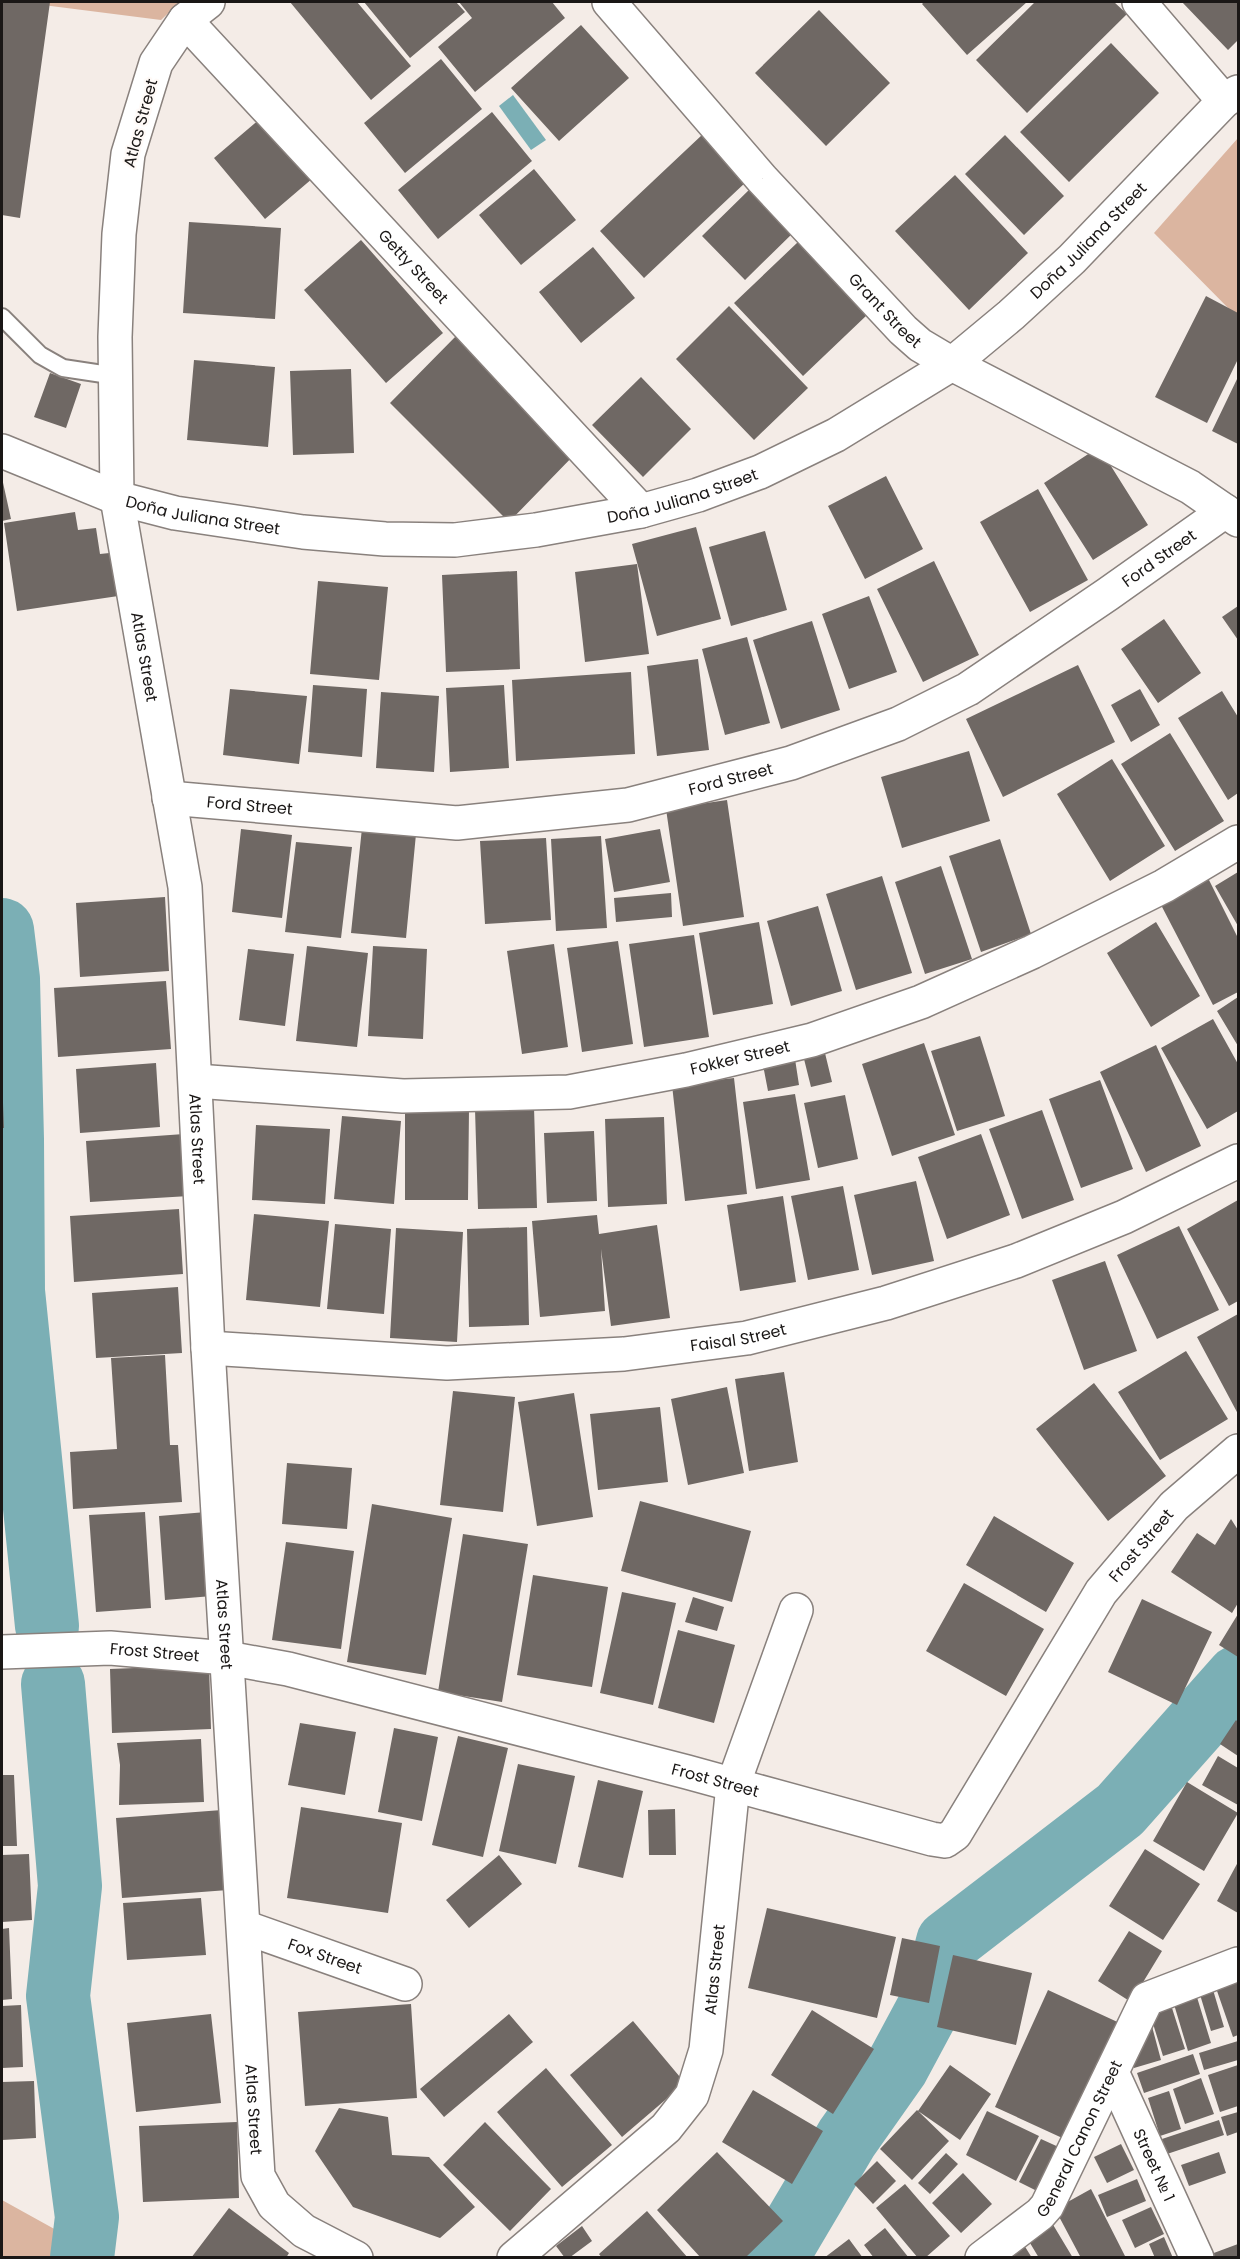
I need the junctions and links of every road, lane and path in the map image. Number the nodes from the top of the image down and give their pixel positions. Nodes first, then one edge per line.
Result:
1 (609, 2) edge
2 (1139, 2) edge
3 (196, 11) edge
4 (1232, 96) edge
5 (2, 317) edge
6 (952, 364) junction
7 (116, 376) junction
8 (2, 451) edge
9 (117, 498) junction
10 (641, 511) junction
11 (1232, 515) edge
12 (169, 798) junction
13 (1239, 842) edge
14 (196, 1081) junction
15 (1239, 1161) edge
16 (208, 1348) junction
17 (1239, 1451) edge
18 (796, 1611) dead end
19 (2, 1652) edge
20 (226, 1658) junction
21 (734, 1785) junction
22 (244, 1927) junction
23 (1239, 1964) edge
24 (405, 1984) dead end
25 (1112, 2072) junction
26 (356, 2258) edge
27 (514, 2258) edge
28 (982, 2258) edge
29 (1197, 2258) edge

1 - 6 street, Grant Street
2 - 4 street
3 - 7 street, Atlas Street
3 - 10 street, Getty Street
4 - 6 street, Doña Juliana Street
5 - 7 lane
6 - 10 street, Doña Juliana Street
6 - 11 street, Grant Street
7 - 9 street, Atlas Street
8 - 9 street, Doña Juliana Street
9 - 10 street, Doña Juliana Street
9 - 12 street, Atlas Street
11 - 12 street, Ford Street
12 - 14 street, Atlas Street
13 - 14 street, Fokker Street
14 - 16 street, Atlas Street
15 - 16 street, Faisal Street
16 - 20 street, Atlas Street
17 - 21 street, Frost Street
18 - 21 street, Atlas Street
19 - 20 street, Frost Street
20 - 21 street, Frost Street
20 - 22 street, Atlas Street
21 - 27 street, Atlas Street
22 - 24 street, Fox Street
22 - 26 street, Atlas Street
23 - 25 street, General Canon Street
25 - 28 street, General Canon Street
25 - 29 street, Street № 1

